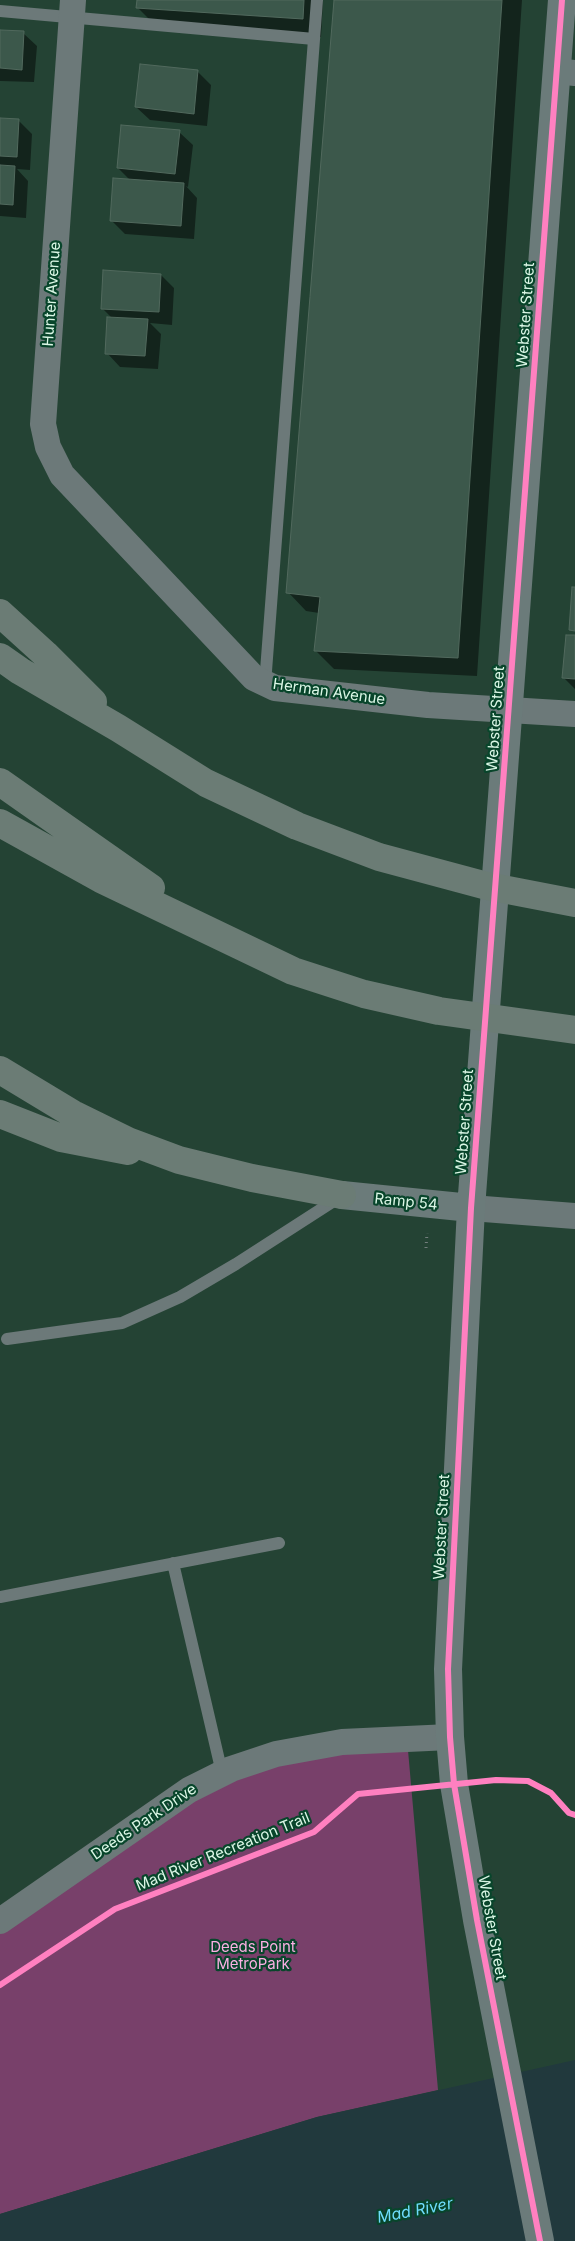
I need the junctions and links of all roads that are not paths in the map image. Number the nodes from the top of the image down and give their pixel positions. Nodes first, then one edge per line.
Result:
1 (317, 0) edge
2 (562, 0) edge
3 (73, 9) edge
4 (0, 11) edge
5 (314, 39) junction
6 (566, 72) edge
7 (137, 555) joint
8 (0, 613) edge
9 (0, 657) edge
10 (265, 684) junction
11 (510, 709) junction
12 (575, 714) edge
13 (118, 728) junction
14 (0, 782) edge
15 (0, 823) edge
16 (575, 903) edge
17 (224, 939) junction
18 (575, 1030) edge
19 (0, 1070) edge
20 (0, 1114) edge
21 (179, 1160) junction
22 (342, 1195) junction
23 (470, 1208) junction
24 (575, 1216) edge
25 (6, 1339) dead end
26 (279, 1543) dead end
27 (173, 1563) junction
28 (0, 1597) edge
29 (450, 1737) junction
30 (222, 1774) junction
31 (0, 1922) edge
32 (540, 2241) edge

1 - 5 lane
2 - 6 street, Webster Street
3 - 4 lane
3 - 5 lane
3 - 7 street, Hunter Avenue
5 - 10 lane
6 - 11 street, Webster Street
7 - 10 street, Herman Avenue
8 - 13 highway
9 - 13 highway
10 - 11 street, Herman Avenue
11 - 12 street, Herman Avenue
11 - 23 street, Webster Street
13 - 16 highway
14 - 17 highway
15 - 17 highway
17 - 18 highway
19 - 21 highway
20 - 21 highway
21 - 22 highway
22 - 23 street, Ramp 54
22 - 25 lane
23 - 24 street
23 - 29 street, Webster Street
26 - 27 lane
27 - 28 lane
27 - 30 lane
29 - 30 street, Deeds Park Drive
29 - 32 street, Webster Street
30 - 31 street, Deeds Park Drive

